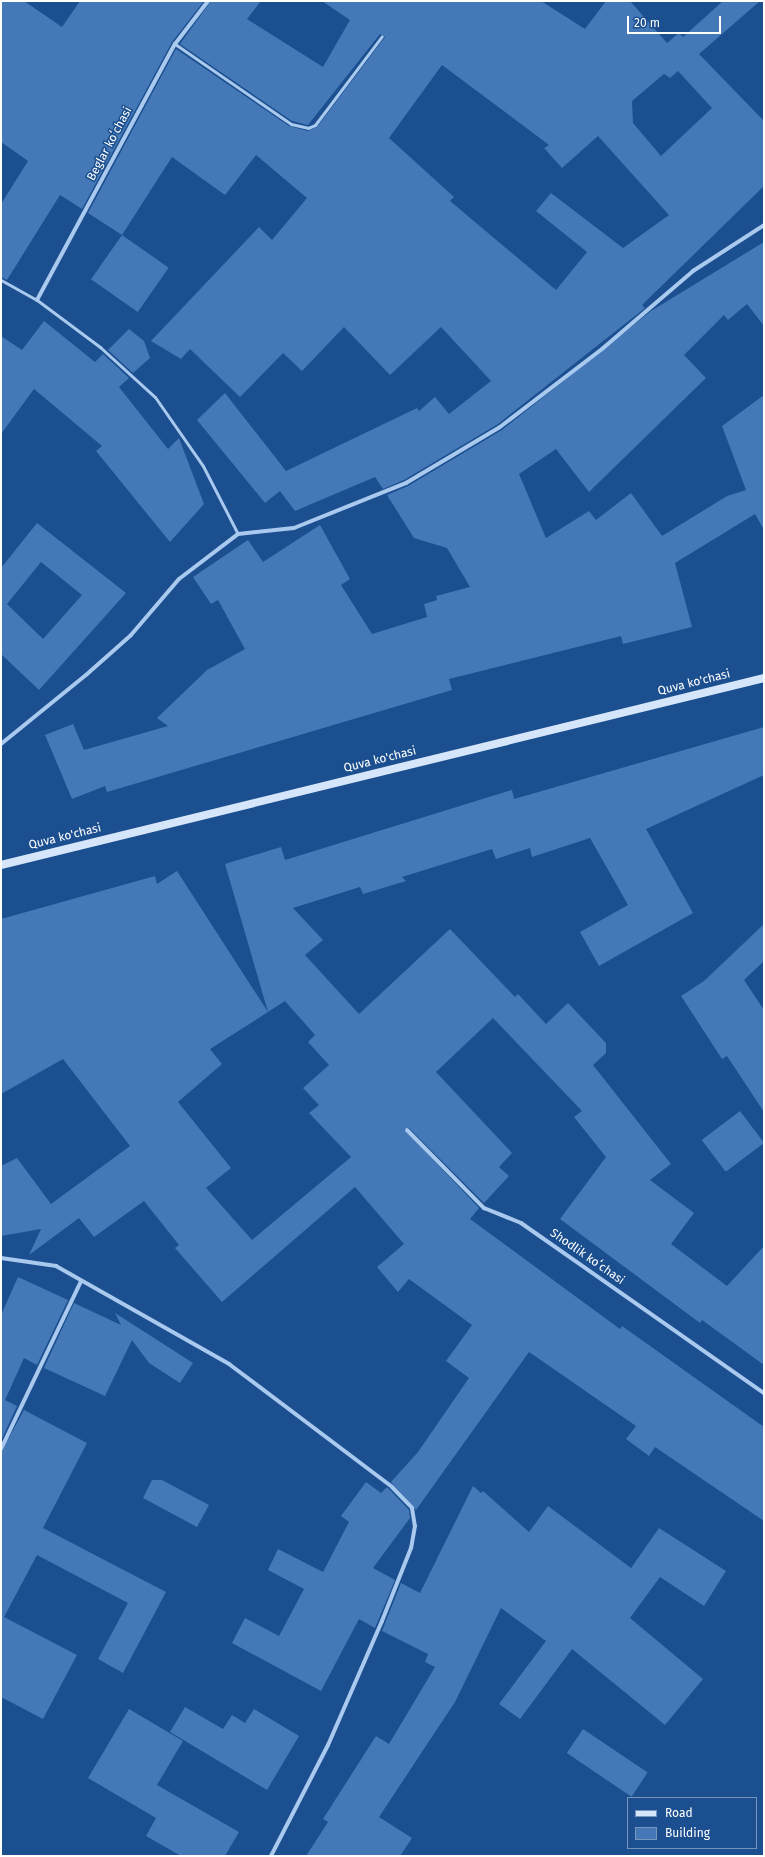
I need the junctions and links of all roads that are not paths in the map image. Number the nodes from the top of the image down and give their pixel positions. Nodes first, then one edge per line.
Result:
1 (208, 1) edge
2 (382, 36) dead end
3 (175, 44) junction
4 (764, 226) edge
5 (1, 280) edge
6 (37, 300) junction
7 (238, 534) junction
8 (764, 678) edge
9 (1, 744) edge
10 (1, 864) edge
11 (407, 1130) dead end
12 (1, 1258) edge
13 (81, 1281) junction
14 (764, 1393) edge
15 (1, 1448) edge
16 (272, 1856) edge

1 - 3 street, Beglar koʻchasi
2 - 3 lane
3 - 6 street, Beglar koʻchasi
4 - 7 street
5 - 6 lane
6 - 7 lane
7 - 9 street
8 - 10 main road, Quva ko'chasi
11 - 14 street, Shodlik koʻchasi
12 - 13 street
13 - 15 street
13 - 16 street

